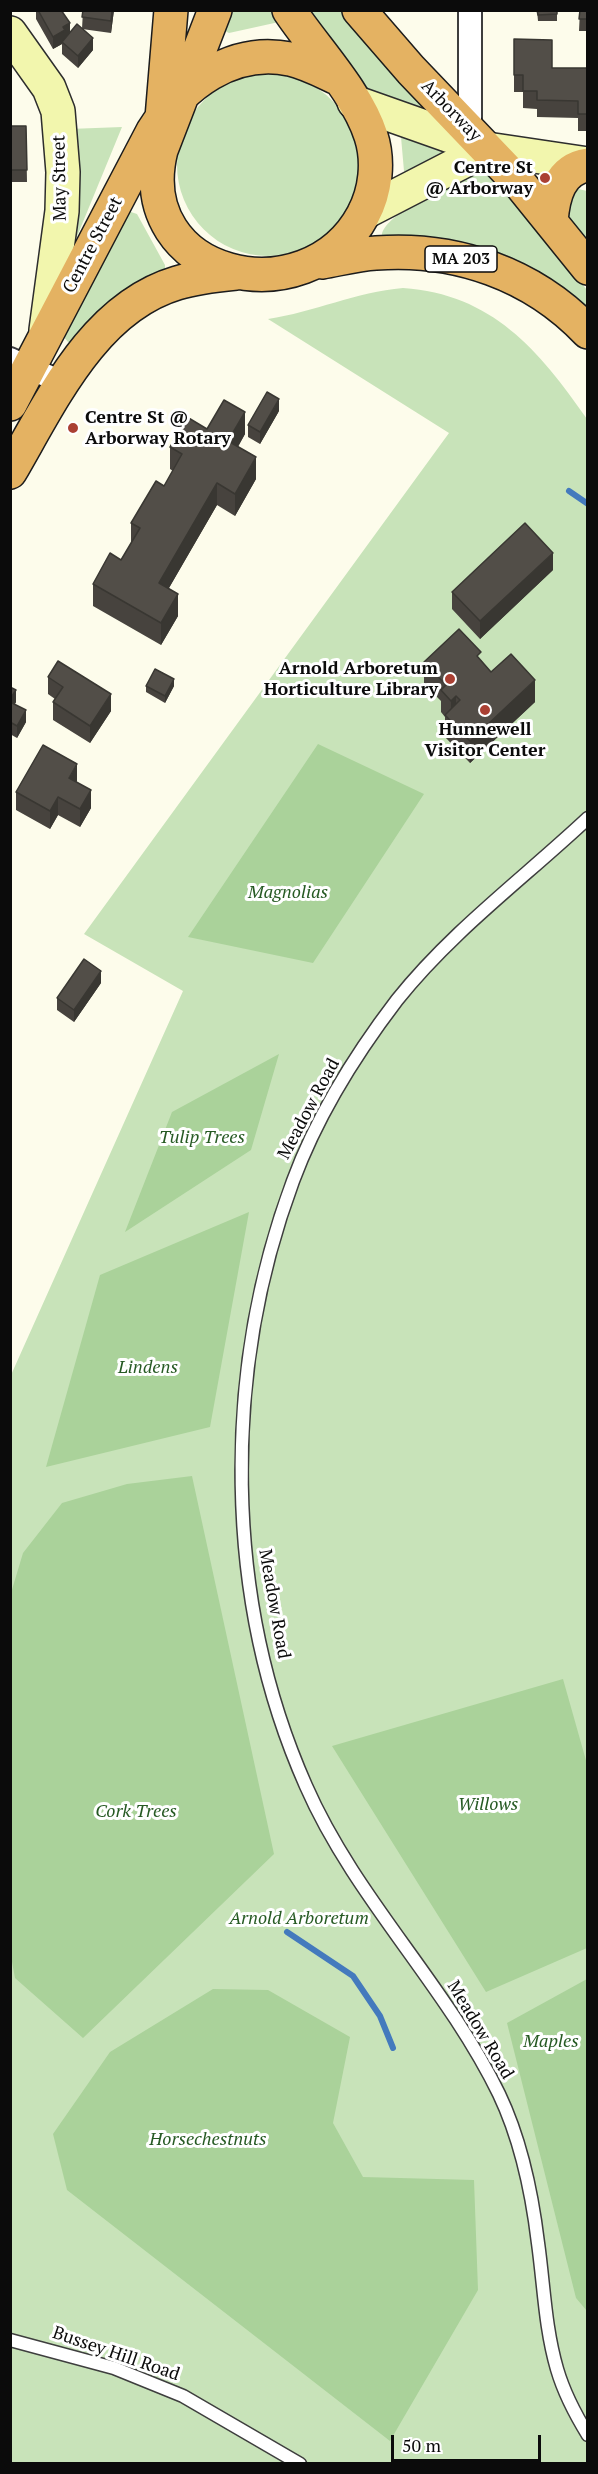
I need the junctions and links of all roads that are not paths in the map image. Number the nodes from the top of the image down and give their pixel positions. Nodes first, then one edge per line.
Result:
1 (171, 10) edge
2 (215, 10) edge
3 (289, 10) edge
4 (359, 10) edge
5 (470, 10) edge
6 (10, 33) edge
7 (346, 90) junction
8 (185, 92) junction
9 (162, 118) junction
10 (478, 140) junction
11 (588, 164) edge
12 (365, 212) junction
13 (551, 220) junction
14 (314, 264) junction
15 (588, 268) edge
16 (241, 272) junction
17 (588, 332) edge
18 (45, 336) junction
19 (20, 363) edge
20 (63, 383) junction
21 (10, 404) edge
22 (10, 472) edge
23 (588, 818) edge
24 (10, 2340) edge
25 (588, 2435) edge
26 (300, 2463) edge

1 - 9 highway
2 - 8 highway
3 - 7 highway
4 - 10 highway, Arborway
5 - 10 street
6 - 18 main road, May Street
7 - 8 highway, Centre Street
7 - 10 main road, Centre Street
7 - 12 highway
8 - 9 highway, Centre Street
8 - 16 highway
9 - 18 highway, Centre Street
10 - 11 main road, Centre Street
10 - 12 main road
10 - 13 highway, Arborway
11 - 13 highway
12 - 14 highway
13 - 15 highway, Arborway
14 - 16 highway
14 - 17 highway, MA 203
16 - 20 highway
18 - 19 highway, Centre Street
19 - 20 street
19 - 21 highway, Centre Street
20 - 22 highway
23 - 25 lane, Meadow Road
24 - 26 lane, Bussey Hill Road

